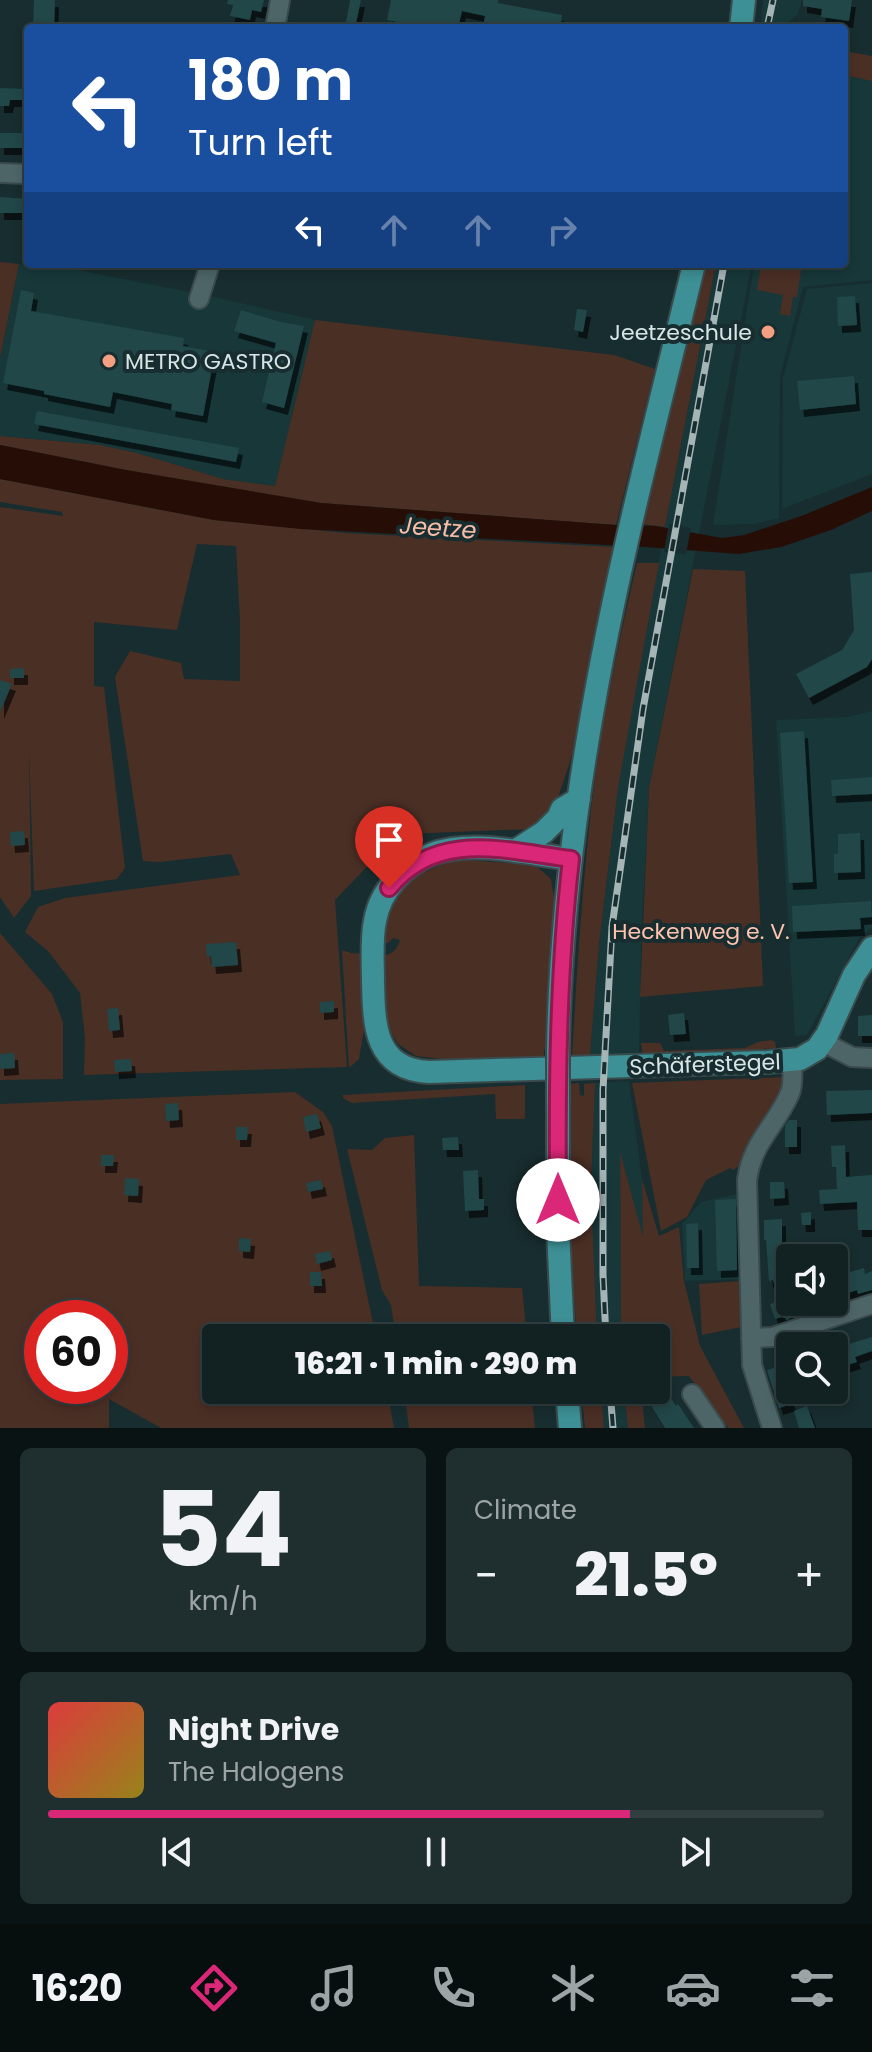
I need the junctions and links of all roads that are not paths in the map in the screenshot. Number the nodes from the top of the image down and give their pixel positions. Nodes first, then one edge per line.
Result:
1 (280, 0) edge
2 (744, 0) edge
3 (276, 24) edge
4 (741, 24) edge
5 (0, 173) edge
6 (24, 174) edge
7 (209, 268) edge
8 (693, 268) edge
9 (199, 299) dead end
10 (579, 799) junction
11 (515, 851) junction
12 (571, 859) junction
13 (872, 948) edge
14 (823, 1042) junction
15 (872, 1058) edge
16 (792, 1060) junction
17 (872, 1304) edge
18 (562, 1324) edge
19 (751, 1338) junction
20 (692, 1394) dead end
21 (568, 1404) edge
22 (570, 1428) edge
23 (715, 1428) edge
24 (772, 1428) edge

1 - 3 street
2 - 4 main road
5 - 6 street
7 - 9 street
8 - 10 main road
10 - 11 main road
10 - 12 main road
11 - 12 main road
11 - 16 main road, Schäferstegel
12 - 18 main road, bridge
13 - 14 main road
14 - 15 street
14 - 16 main road, Schäferstegel
16 - 19 street
17 - 19 street
19 - 24 street
20 - 23 street
21 - 22 main road

